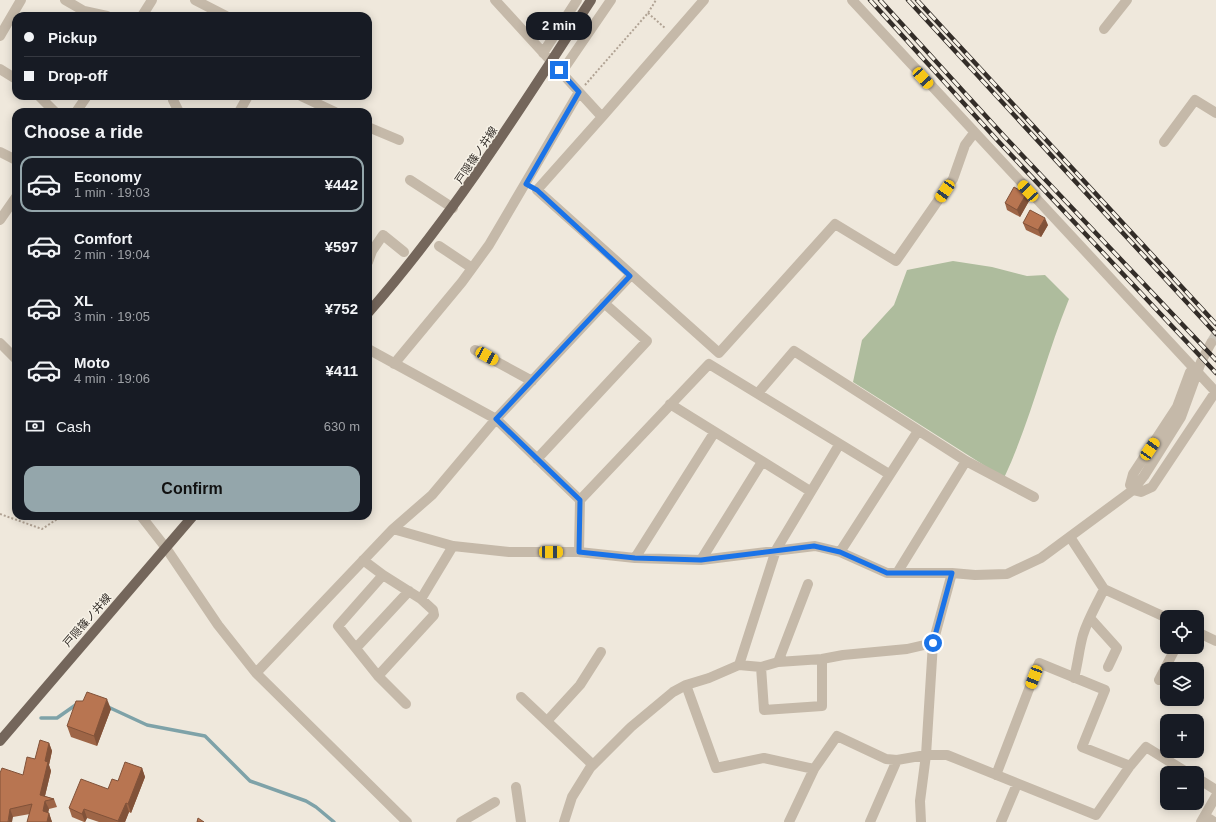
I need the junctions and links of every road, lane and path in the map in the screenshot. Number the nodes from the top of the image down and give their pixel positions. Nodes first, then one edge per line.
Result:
1 (21, 0) edge
2 (65, 0) edge
3 (152, 0) edge
4 (195, 0) edge
5 (495, 0) edge
6 (577, 0) edge
7 (591, 0) edge
8 (611, 0) edge
9 (656, 0) edge
10 (704, 0) edge
11 (852, 0) edge
12 (1128, 0) edge
13 (14, 12) edge
14 (89, 12) edge
15 (144, 12) edge
16 (218, 12) edge
17 (648, 13) junction
18 (12, 15) edge
19 (1104, 29) dead end
20 (0, 36) edge
21 (673, 36) junction
22 (543, 53) junction
23 (551, 62) junction
24 (0, 69) edge
25 (561, 73) junction
26 (12, 76) edge
27 (579, 92) junction
28 (43, 100) edge
29 (307, 100) edge
30 (51, 108) edge
31 (319, 108) edge
32 (1216, 113) edge
33 (602, 117) junction
34 (372, 129) edge
35 (974, 133) junction
36 (399, 140) dead end
37 (1164, 142) dead end
38 (0, 152) edge
39 (12, 158) edge
40 (410, 180) dead end
41 (526, 184) junction
42 (537, 190) junction
43 (12, 203) edge
44 (453, 208) junction
45 (0, 220) edge
46 (439, 246) dead end
47 (372, 252) edge
48 (404, 252) dead end
49 (472, 268) junction
50 (630, 276) junction
51 (604, 303) junction
52 (372, 307) edge
53 (0, 343) edge
54 (1212, 343) tunnel mouth
55 (476, 350) dead end
56 (372, 351) edge
57 (12, 356) edge
58 (394, 364) junction
59 (1193, 367) junction
60 (532, 381) junction
61 (1216, 392) edge
62 (758, 393) junction
63 (670, 404) junction
64 (496, 419) junction
65 (918, 431) junction
66 (714, 433) junction
67 (839, 445) junction
68 (537, 459) junction
69 (966, 461) junction
70 (762, 462) junction
71 (888, 474) junction
72 (1133, 490) junction
73 (810, 491) junction
74 (1034, 497) dead end
75 (580, 500) junction
76 (0, 514) edge
77 (12, 518) edge
78 (17, 520) edge
79 (56, 520) edge
80 (144, 520) edge
81 (190, 520) edge
82 (393, 529) junction
83 (1070, 537) junction
84 (453, 546) junction
85 (166, 548) junction
86 (776, 550) junction
87 (579, 552) junction
88 (840, 552) junction
89 (635, 558) junction
90 (363, 560) junction
91 (701, 560) junction
92 (897, 573) junction
93 (952, 573) junction
94 (383, 575) junction
95 (808, 584) dead end
96 (1104, 589) junction
97 (409, 591) junction
98 (421, 599) junction
99 (1160, 615) edge
100 (1090, 618) junction
101 (1204, 635) edge
102 (1216, 641) edge
103 (933, 643) junction
104 (356, 648) junction
105 (601, 652) dead end
106 (1172, 654) edge
107 (822, 660) junction
108 (778, 662) junction
109 (738, 665) junction
110 (761, 667) junction
111 (1108, 667) dead end
112 (256, 673) junction
113 (378, 676) junction
114 (1074, 678) junction
115 (1159, 680) dead end
116 (686, 685) junction
117 (521, 697) dead end
118 (406, 704) dead end
119 (548, 720) junction
120 (0, 741) edge
121 (926, 754) junction
122 (896, 760) junction
123 (593, 765) junction
124 (1130, 766) junction
125 (1176, 766) edge
126 (814, 769) junction
127 (996, 775) junction
128 (1204, 782) edge
129 (1017, 784) junction
130 (516, 787) dead end
131 (1216, 790) edge
132 (1216, 796) edge
133 (495, 802) dead end
134 (1095, 819) edge
135 (1203, 819) edge
136 (407, 822) edge
137 (461, 822) edge
138 (521, 822) edge
139 (564, 822) edge
140 (789, 822) edge
141 (870, 822) edge
142 (921, 822) edge
143 (1001, 822) edge
144 (1214, 822) edge

1 - 13 street
2 - 14 street
3 - 15 street
4 - 16 street
5 - 22 street
6 - 22 street
7 - 23 main road, 戸隠篠ノ井線
8 - 25 street
9 - 17 path
10 - 21 street
11 - 35 street
12 - 19 street
17 - 21 path
17 - 27 path
18 - 20 street
21 - 33 street
22 - 23 street
23 - 25 street
23 - 44 main road, 戸隠篠ノ井線
24 - 26 street
25 - 27 street
27 - 33 street
27 - 41 street
28 - 30 street
29 - 31 street
32 - 37 street
33 - 42 street
34 - 36 street
35 - 50 street
35 - 59 street
38 - 39 street
40 - 44 street
41 - 42 street
41 - 49 street
42 - 50 street
43 - 45 street
44 - 52 main road, 戸隠篠ノ井線
46 - 49 street
47 - 48 street
49 - 58 street
50 - 51 street
51 - 60 street
51 - 68 street
53 - 57 street
54 - 72 street
55 - 60 street
56 - 58 street
58 - 64 street
59 - 61 street
59 - 72 street
60 - 64 street
61 - 72 street
62 - 63 street
62 - 65 street
62 - 67 street
63 - 66 street
63 - 75 street
64 - 68 street
64 - 82 street
65 - 69 street
65 - 71 street
66 - 70 street
66 - 89 street
67 - 71 street
67 - 73 street
68 - 75 street
69 - 74 street
69 - 92 street
70 - 73 street
70 - 91 street
71 - 88 street
72 - 83 street
73 - 86 street
75 - 87 street
76 - 77 path
78 - 79 path
80 - 85 street
81 - 85 main road, 戸隠篠ノ井線
82 - 84 street
82 - 90 street
83 - 93 street
83 - 96 street
84 - 87 street
84 - 98 street
85 - 112 street
85 - 120 main road, 戸隠篠ノ井線
86 - 88 street
86 - 91 street
86 - 109 street
87 - 89 street
88 - 92 street
89 - 91 street
90 - 94 street
90 - 112 street
92 - 93 street
93 - 103 street
94 - 97 street
94 - 104 street
95 - 108 street
96 - 99 street
96 - 100 street
97 - 98 street
97 - 104 street
98 - 113 street
100 - 111 street
100 - 114 street
101 - 102 street
103 - 107 street
103 - 121 street
104 - 113 street
105 - 119 street
106 - 115 street
107 - 108 street
107 - 110 street
108 - 110 street
109 - 110 street
109 - 116 street
112 - 136 street
113 - 118 street
114 - 124 street
114 - 127 street
116 - 123 street
116 - 126 street
117 - 119 street
119 - 123 street
121 - 122 street
121 - 127 street
121 - 142 street
122 - 126 street
122 - 141 street
123 - 139 street
124 - 125 street
124 - 134 street
126 - 140 street
127 - 129 street
128 - 131 street
129 - 134 street
129 - 143 street
130 - 138 street
132 - 135 street
133 - 137 street
135 - 144 street

